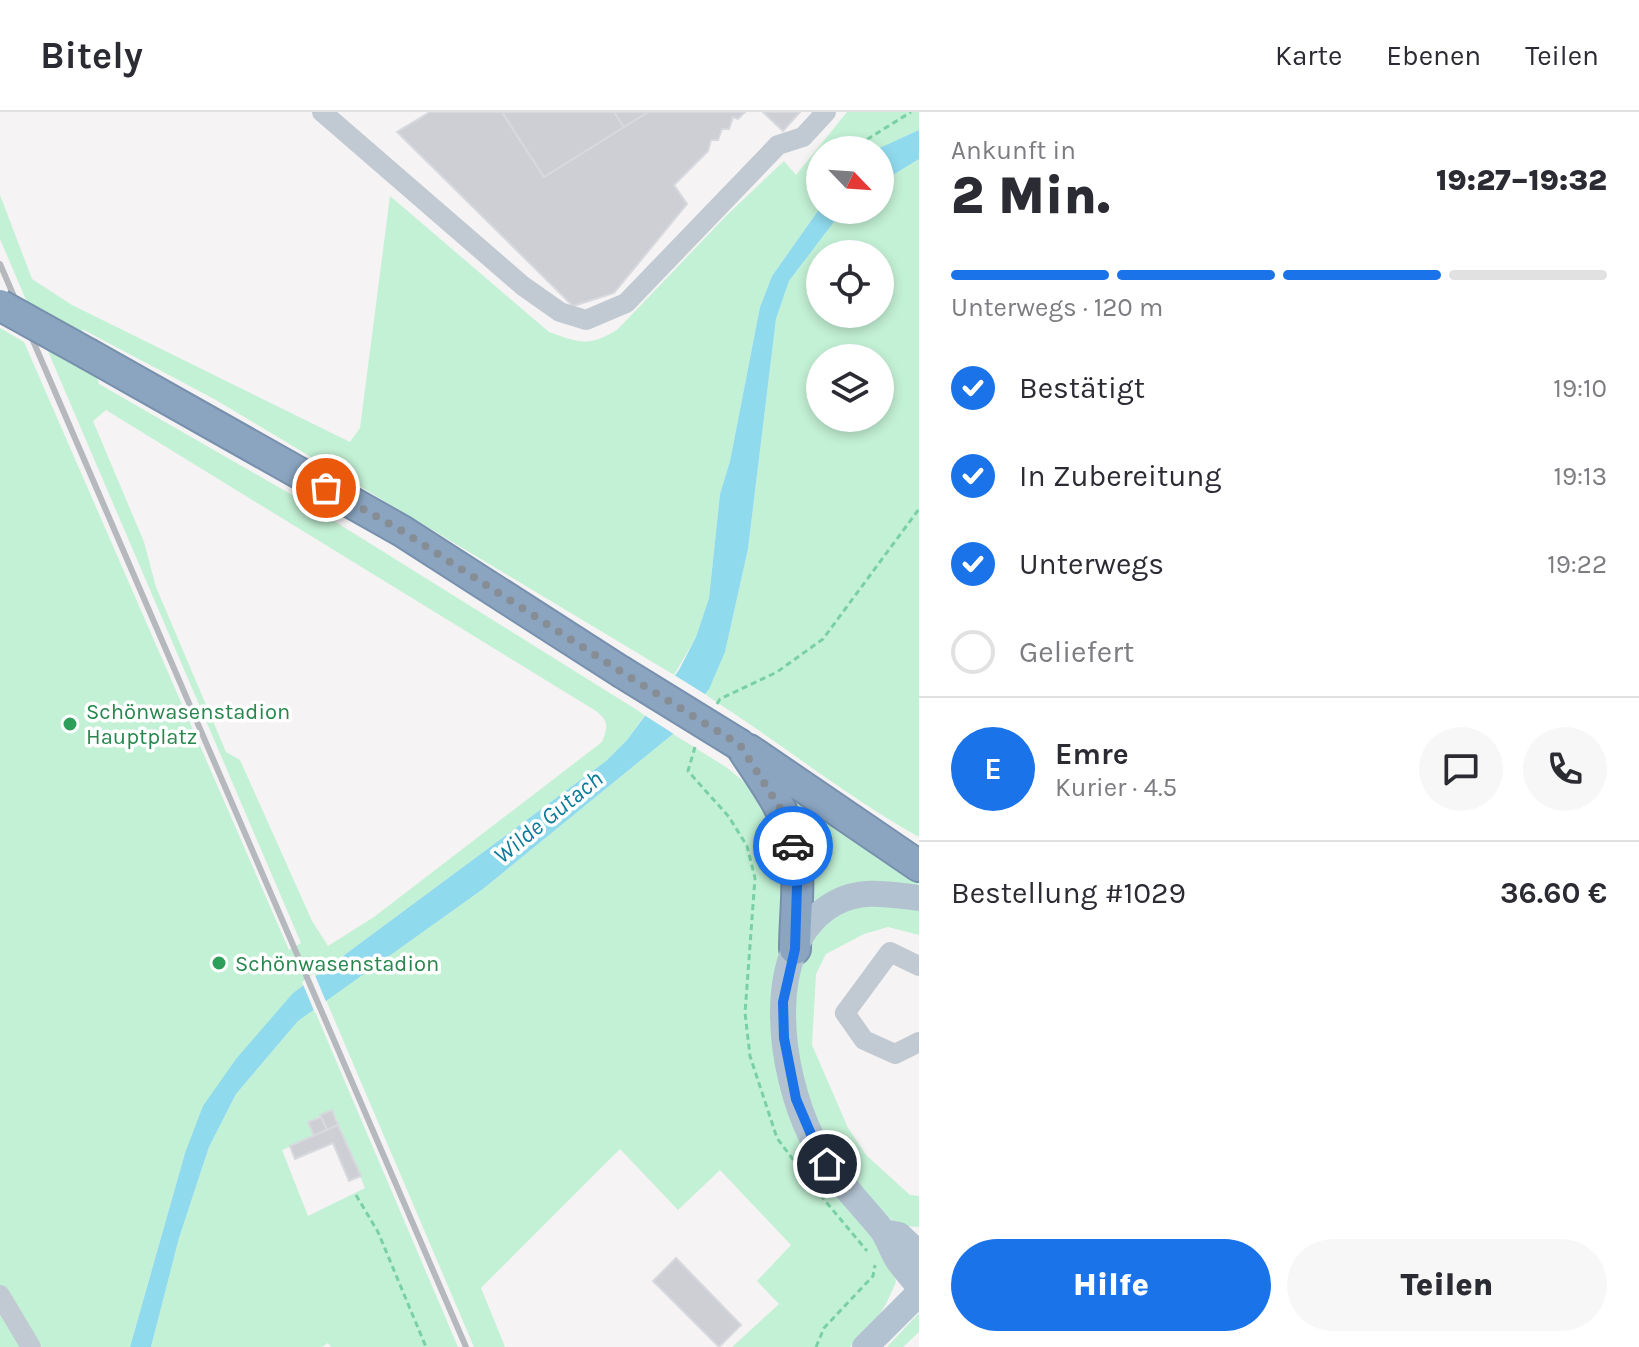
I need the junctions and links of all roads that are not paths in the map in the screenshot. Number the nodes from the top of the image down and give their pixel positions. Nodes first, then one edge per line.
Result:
1 (322, 112) edge
2 (826, 112) edge
3 (0, 305) edge
4 (740, 745) junction
5 (907, 850) edge
6 (919, 866) edge
7 (919, 898) edge
8 (795, 949) junction
9 (919, 966) edge
10 (919, 1042) edge
11 (900, 1234) edge
12 (919, 1254) edge
13 (919, 1286) edge
14 (919, 1293) edge
15 (0, 1295) edge
16 (31, 1347) edge
17 (865, 1347) edge

1 - 2 street
3 - 4 highway, bridge
4 - 5 highway
4 - 8 highway
5 - 6 highway
7 - 8 main road
8 - 11 main road
9 - 10 street
11 - 12 main road
11 - 13 main road
14 - 17 main road
15 - 16 street

